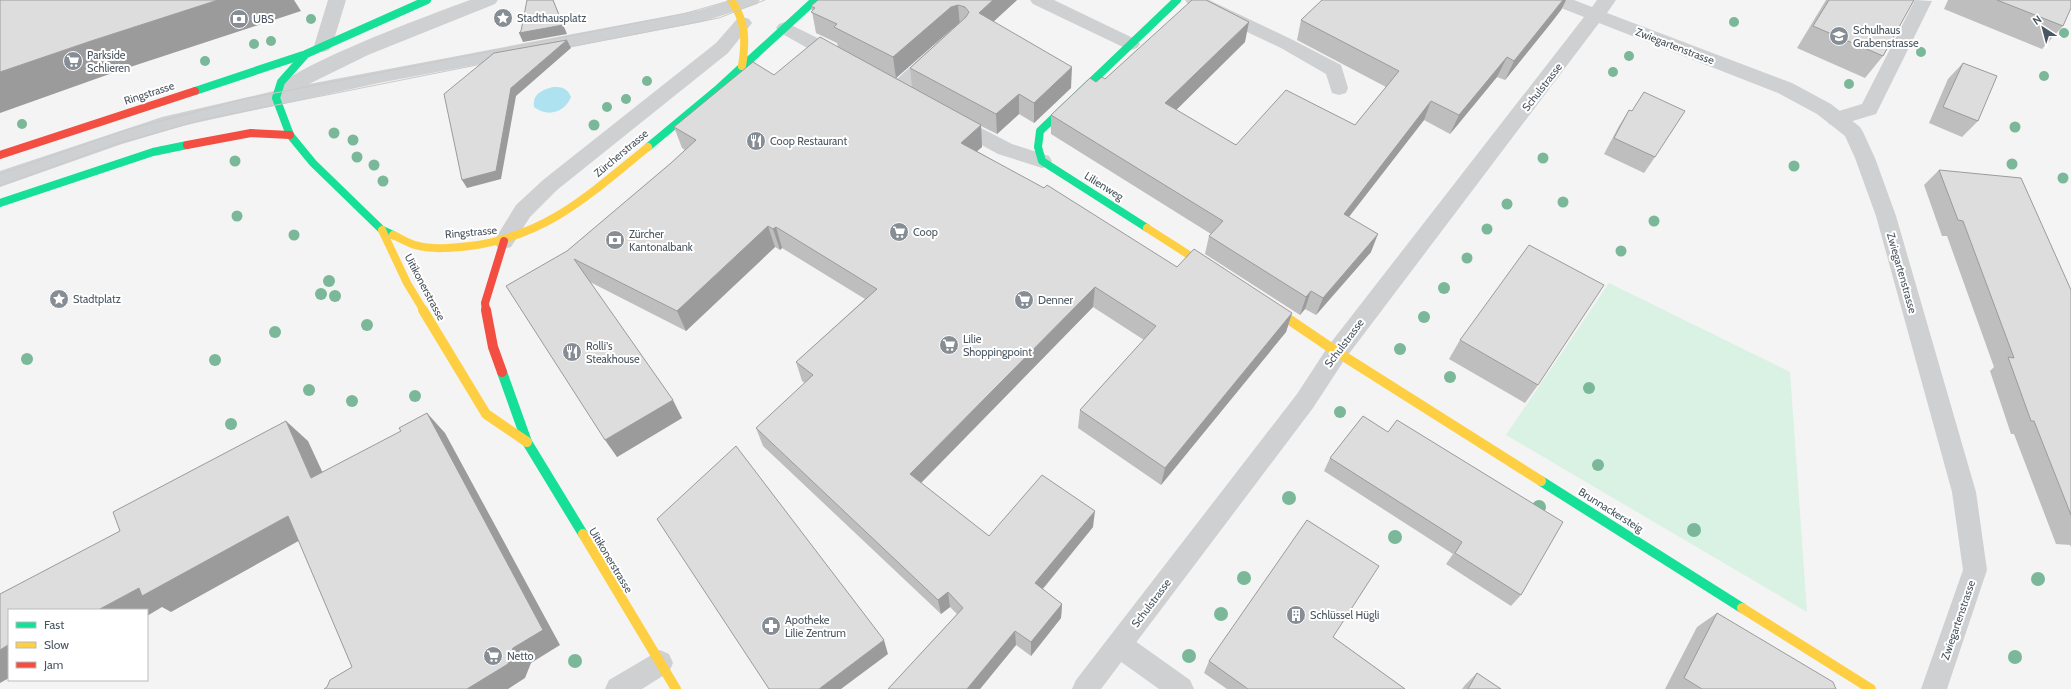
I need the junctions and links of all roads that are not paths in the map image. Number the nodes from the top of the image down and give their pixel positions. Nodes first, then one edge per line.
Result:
1 (337, 0) edge
2 (427, 0) edge
3 (489, 0) edge
4 (815, 0) edge
5 (1039, 0) edge
6 (1177, 0) edge
7 (1194, 0) edge
8 (1557, 0) edge
9 (1923, 1) dead end
10 (739, 2) edge
11 (1602, 8) edge
12 (743, 23) junction
13 (784, 28) junction
14 (949, 44) edge
15 (1131, 44) junction
16 (323, 46) junction
17 (306, 54) junction
18 (742, 66) junction
19 (856, 67) edge
20 (1339, 88) dead end
21 (897, 90) edge
22 (276, 98) junction
23 (938, 112) edge
24 (1836, 119) junction
25 (290, 135) junction
26 (104, 143) junction
27 (0, 155) edge
28 (1042, 161) junction
29 (0, 179) edge
30 (0, 203) edge
31 (382, 230) junction
32 (504, 241) junction
33 (1221, 275) edge
34 (1259, 300) edge
35 (1337, 352) junction
36 (527, 442) junction
37 (1119, 645) junction
38 (660, 663) junction
39 (618, 689) edge
40 (676, 689) edge
41 (1085, 689) edge
42 (1181, 689) edge
43 (1871, 689) edge
44 (1934, 689) edge

1 - 16 street
2 - 16 street, Ringstrasse
3 - 22 street
4 - 13 street, Zürcherstrasse
5 - 15 street
6 - 15 street
7 - 20 street
8 - 11 street, Zwiegartenstrasse
9 - 24 street
10 - 12 street
10 - 22 street
11 - 24 street, Zwiegartenstrasse
11 - 35 street, Schulstrasse
12 - 18 street
12 - 32 street
13 - 18 street, Zürcherstrasse
13 - 19 street
14 - 21 street
15 - 28 street
16 - 17 street, Ringstrasse
17 - 22 street, Ringstrasse
17 - 27 street, Ringstrasse
18 - 32 street, Zürcherstrasse
22 - 25 street, Ringstrasse
22 - 26 street
23 - 28 street
24 - 44 street, Zwiegartenstrasse
25 - 30 street
25 - 31 street, Ringstrasse
26 - 29 street
26 - 30 street
28 - 33 street, Lilienweg
31 - 32 street, Ringstrasse
31 - 36 street, Uitikonerstrasse
32 - 36 street, Uitikonerstrasse
34 - 35 street
35 - 37 street, Schulstrasse
35 - 43 street, Brunnackersteig
36 - 38 street, Uitikonerstrasse
37 - 41 street, Schulstrasse
37 - 42 street
38 - 39 street
38 - 40 street, Uitikonerstrasse

